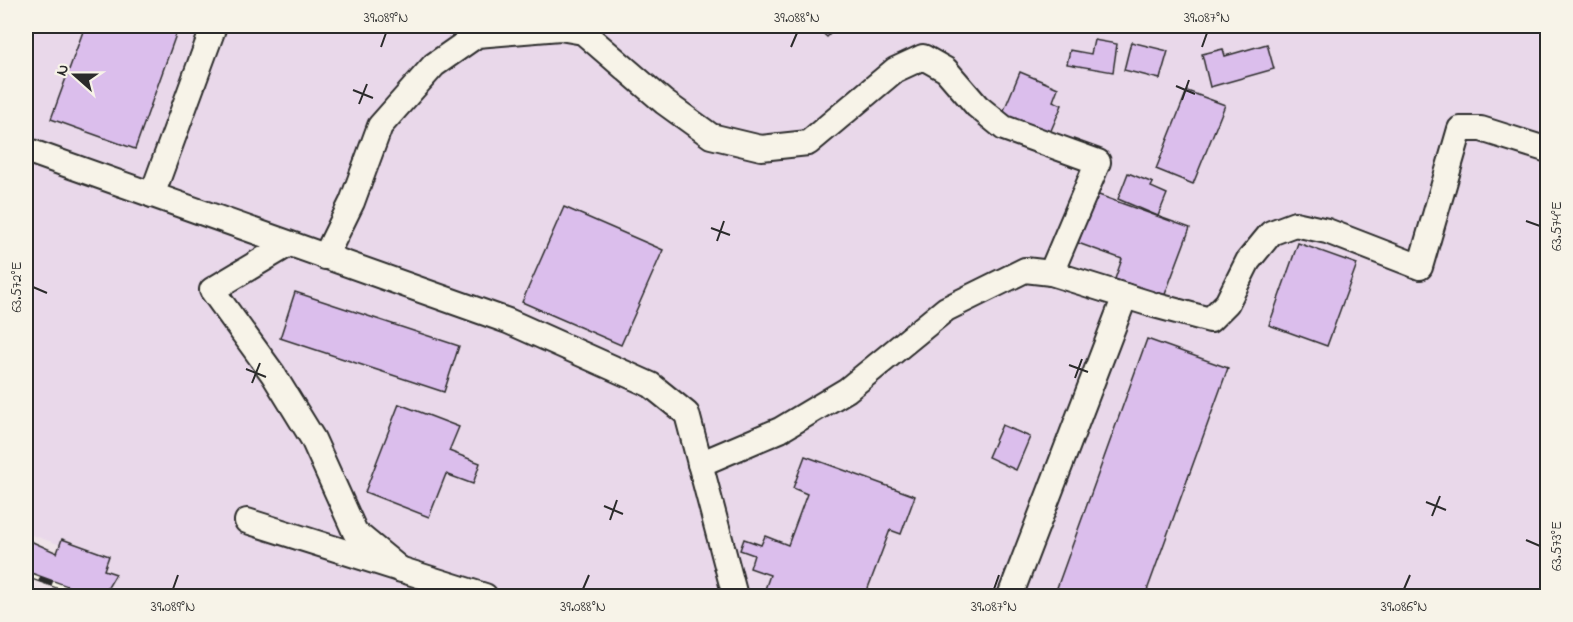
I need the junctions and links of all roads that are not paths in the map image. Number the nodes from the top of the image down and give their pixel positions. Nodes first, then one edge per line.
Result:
1 (214, 26) edge
2 (26, 150) edge
3 (1548, 150) edge
4 (152, 195) junction
5 (289, 244) junction
6 (325, 257) junction
7 (1052, 273) junction
8 (1125, 296) junction
9 (700, 464) junction
10 (247, 521) dead end
11 (401, 570) junction
12 (485, 597) edge
13 (735, 597) edge
14 (1010, 597) edge

1 - 4 street
2 - 4 street
3 - 8 street
4 - 5 street
5 - 6 street
5 - 11 street
6 - 7 street
6 - 9 street
7 - 8 street
7 - 9 street
8 - 14 street
9 - 13 street
10 - 11 street
11 - 12 street

